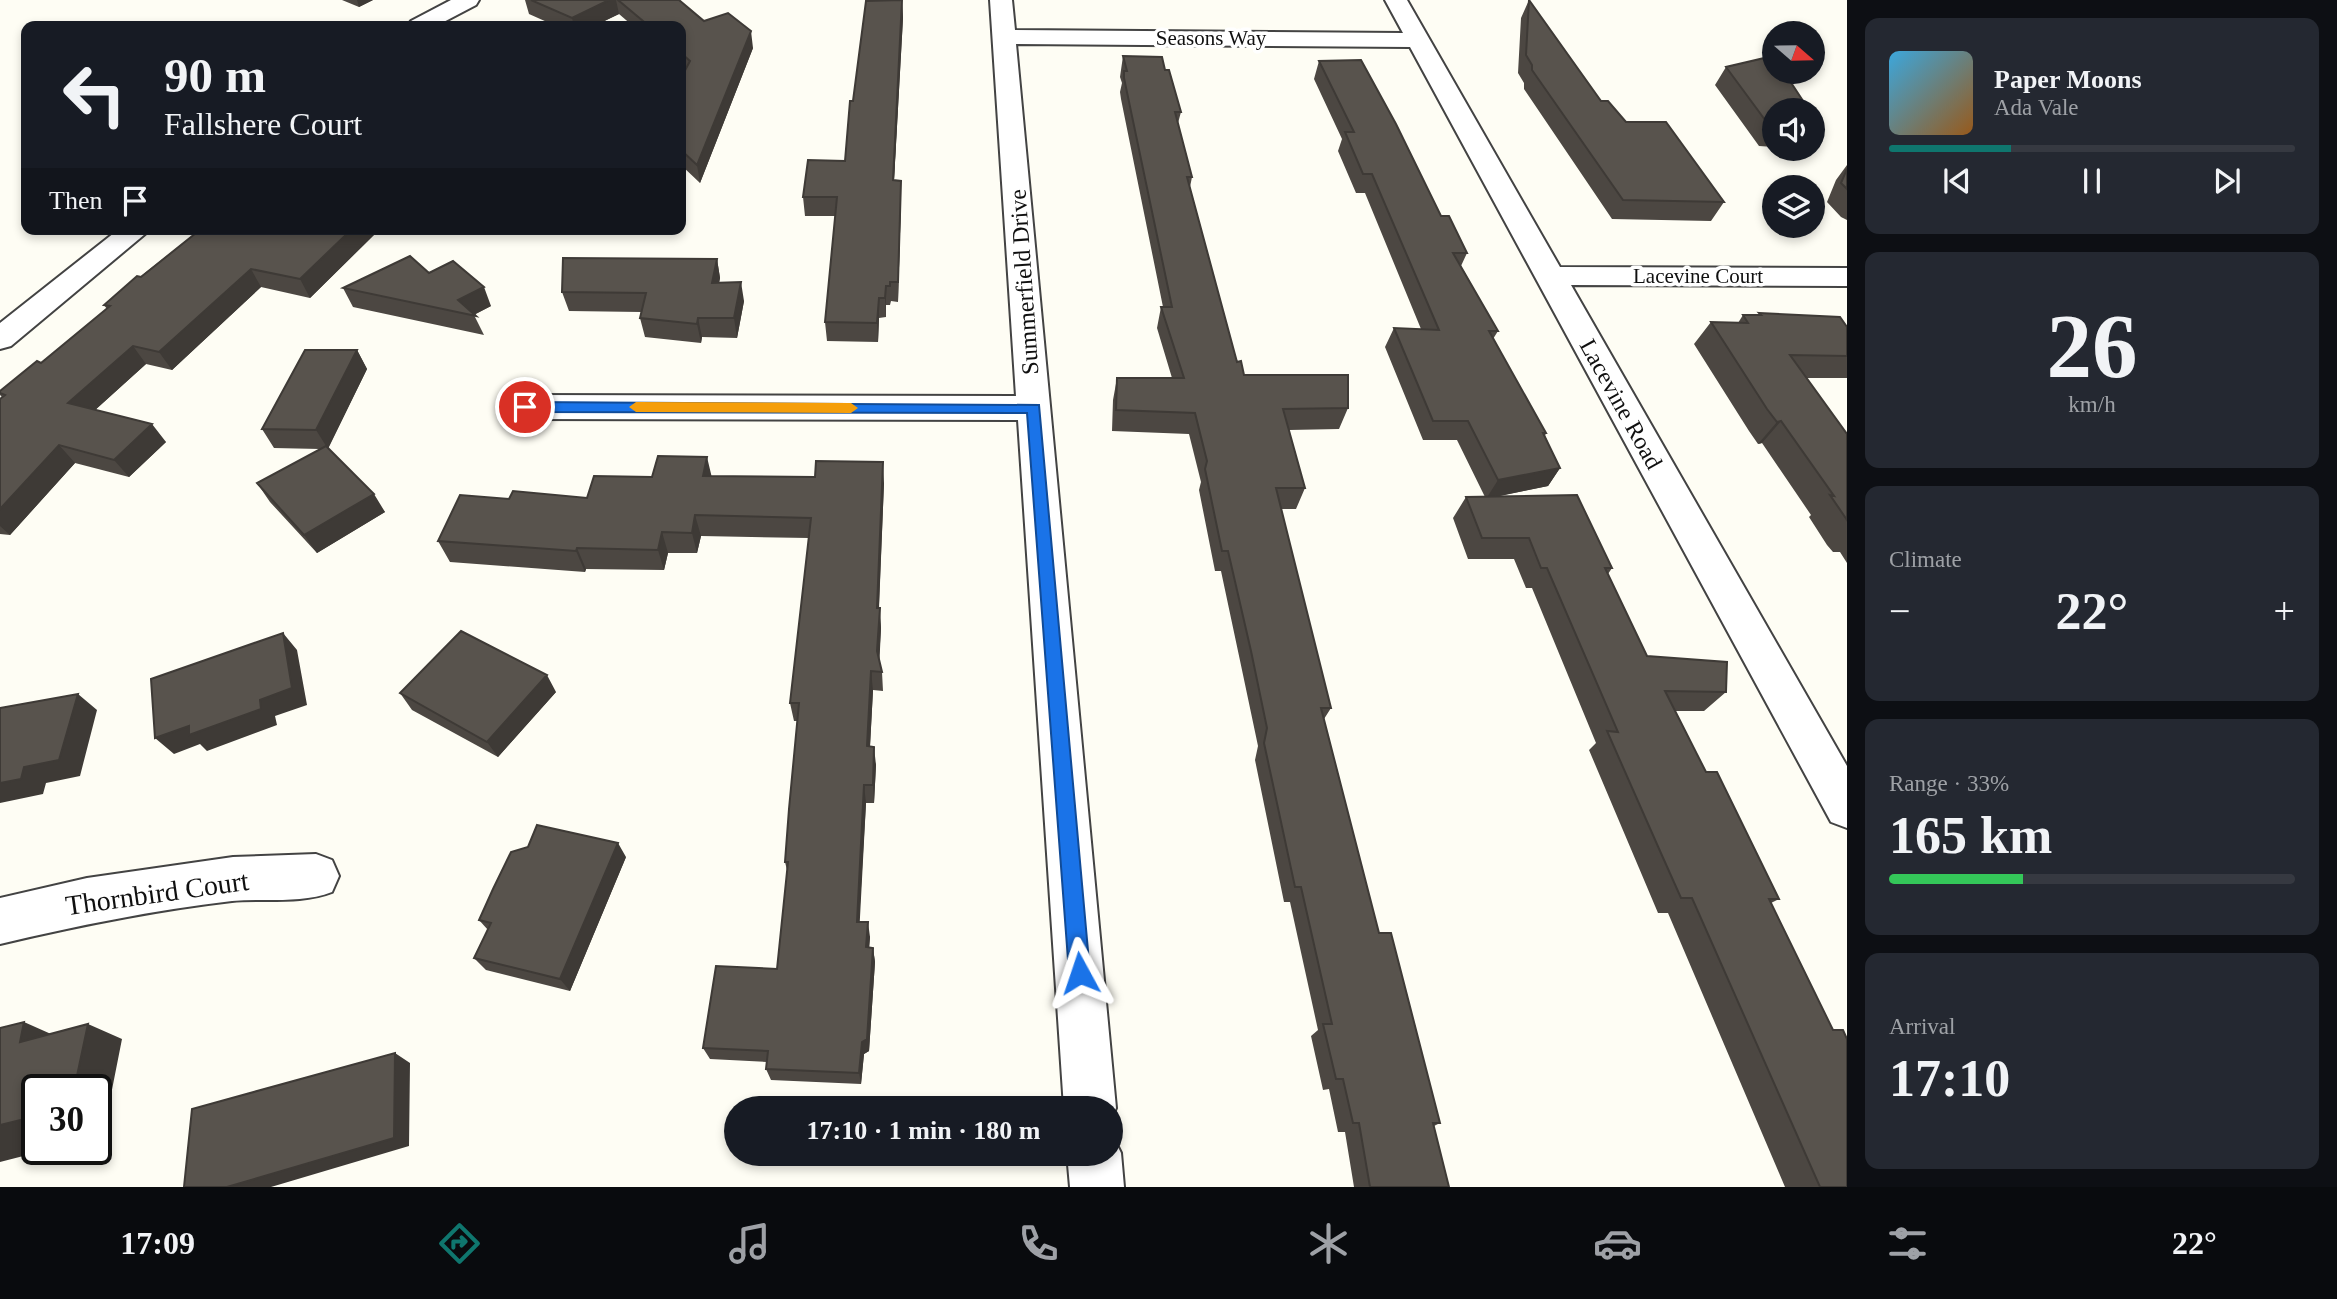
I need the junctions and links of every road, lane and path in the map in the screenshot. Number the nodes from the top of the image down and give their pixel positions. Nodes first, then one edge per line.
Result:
1 (468, 0) edge
2 (1001, 0) edge
3 (1396, 0) edge
4 (428, 21) edge
5 (1005, 37) junction
6 (1417, 40) junction
7 (130, 235) edge
8 (1549, 276) junction
9 (1847, 277) edge
10 (0, 339) edge
11 (525, 407) dead end
12 (1034, 408) junction
13 (1847, 808) edge
14 (316, 876) dead end
15 (0, 921) edge
16 (1089, 1096) edge
17 (1095, 1166) edge
18 (1097, 1187) edge

1 - 4 street
2 - 5 street, Summerfield Drive
3 - 6 street, Lacevine Road
5 - 6 street, Seasons Way
5 - 12 street, Summerfield Drive
6 - 8 street, Lacevine Road
7 - 10 street
8 - 9 street, Lacevine Court
8 - 13 street, Lacevine Road
11 - 12 street
12 - 16 street, Summerfield Drive
14 - 15 street, Thornbird Court
17 - 18 street

